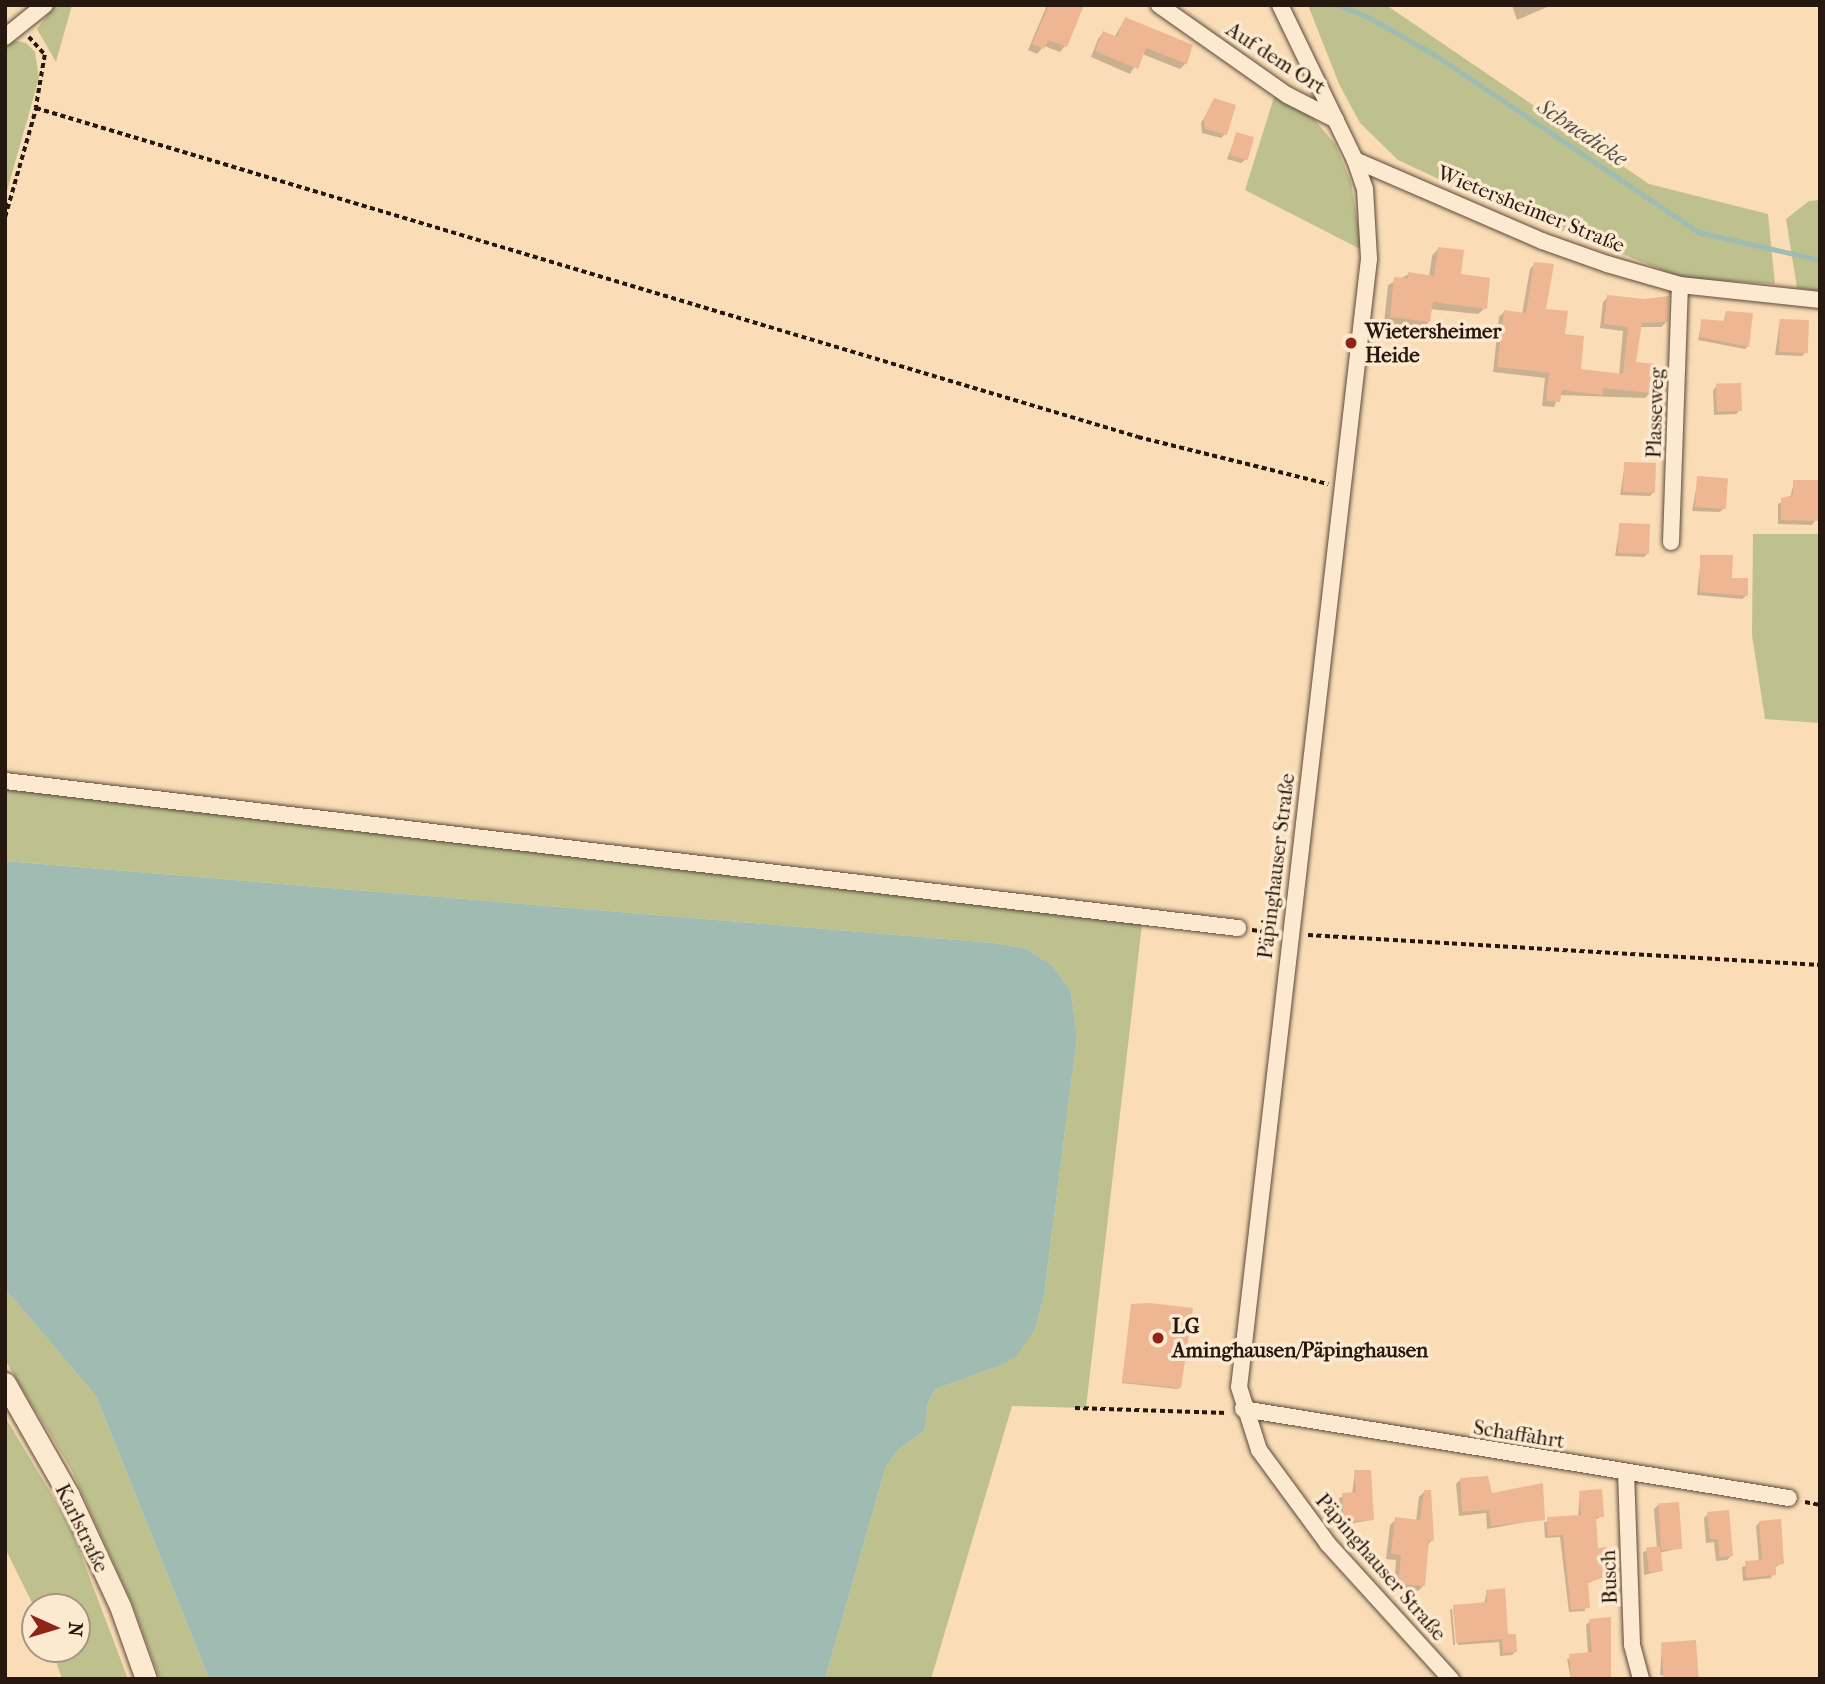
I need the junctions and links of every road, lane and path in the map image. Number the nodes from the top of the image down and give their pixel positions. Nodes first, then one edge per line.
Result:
1 (45, 5) edge
2 (1159, 5) edge
3 (1280, 5) edge
4 (20, 28) junction
5 (5, 37) edge
6 (36, 108) junction
7 (1336, 120) junction
8 (1355, 160) junction
9 (5, 217) edge
10 (1680, 285) junction
11 (1820, 300) edge
12 (1342, 486) junction
13 (1671, 542) dead end
14 (5, 781) edge
15 (1238, 928) joint
16 (1288, 934) junction
17 (1820, 965) edge
18 (5, 1383) edge
19 (1074, 1408) dead end
20 (1243, 1409) junction
21 (1626, 1472) junction
22 (1789, 1498) dead end
23 (146, 1679) edge
24 (1451, 1679) edge
25 (1641, 1679) edge

1 - 4 street
2 - 7 street, Auf dem Ort
3 - 7 street, Päpinghauser Straße
4 - 5 street
4 - 6 path
6 - 9 path
6 - 12 path
7 - 8 street, Päpinghauser Straße
8 - 10 street, Wietersheimer Straße
8 - 12 street, Päpinghauser Straße
10 - 11 street, Wietersheimer Straße
10 - 13 street, Plasseweg
12 - 16 street, Päpinghauser Straße
14 - 15 street
15 - 16 path
16 - 17 path
16 - 20 street, Päpinghauser Straße
18 - 23 street, Karlstraße
19 - 20 path
20 - 21 street, Schaffahrt
20 - 24 street, Päpinghauser Straße
21 - 22 street, Schaffahrt
21 - 25 street, Busch

